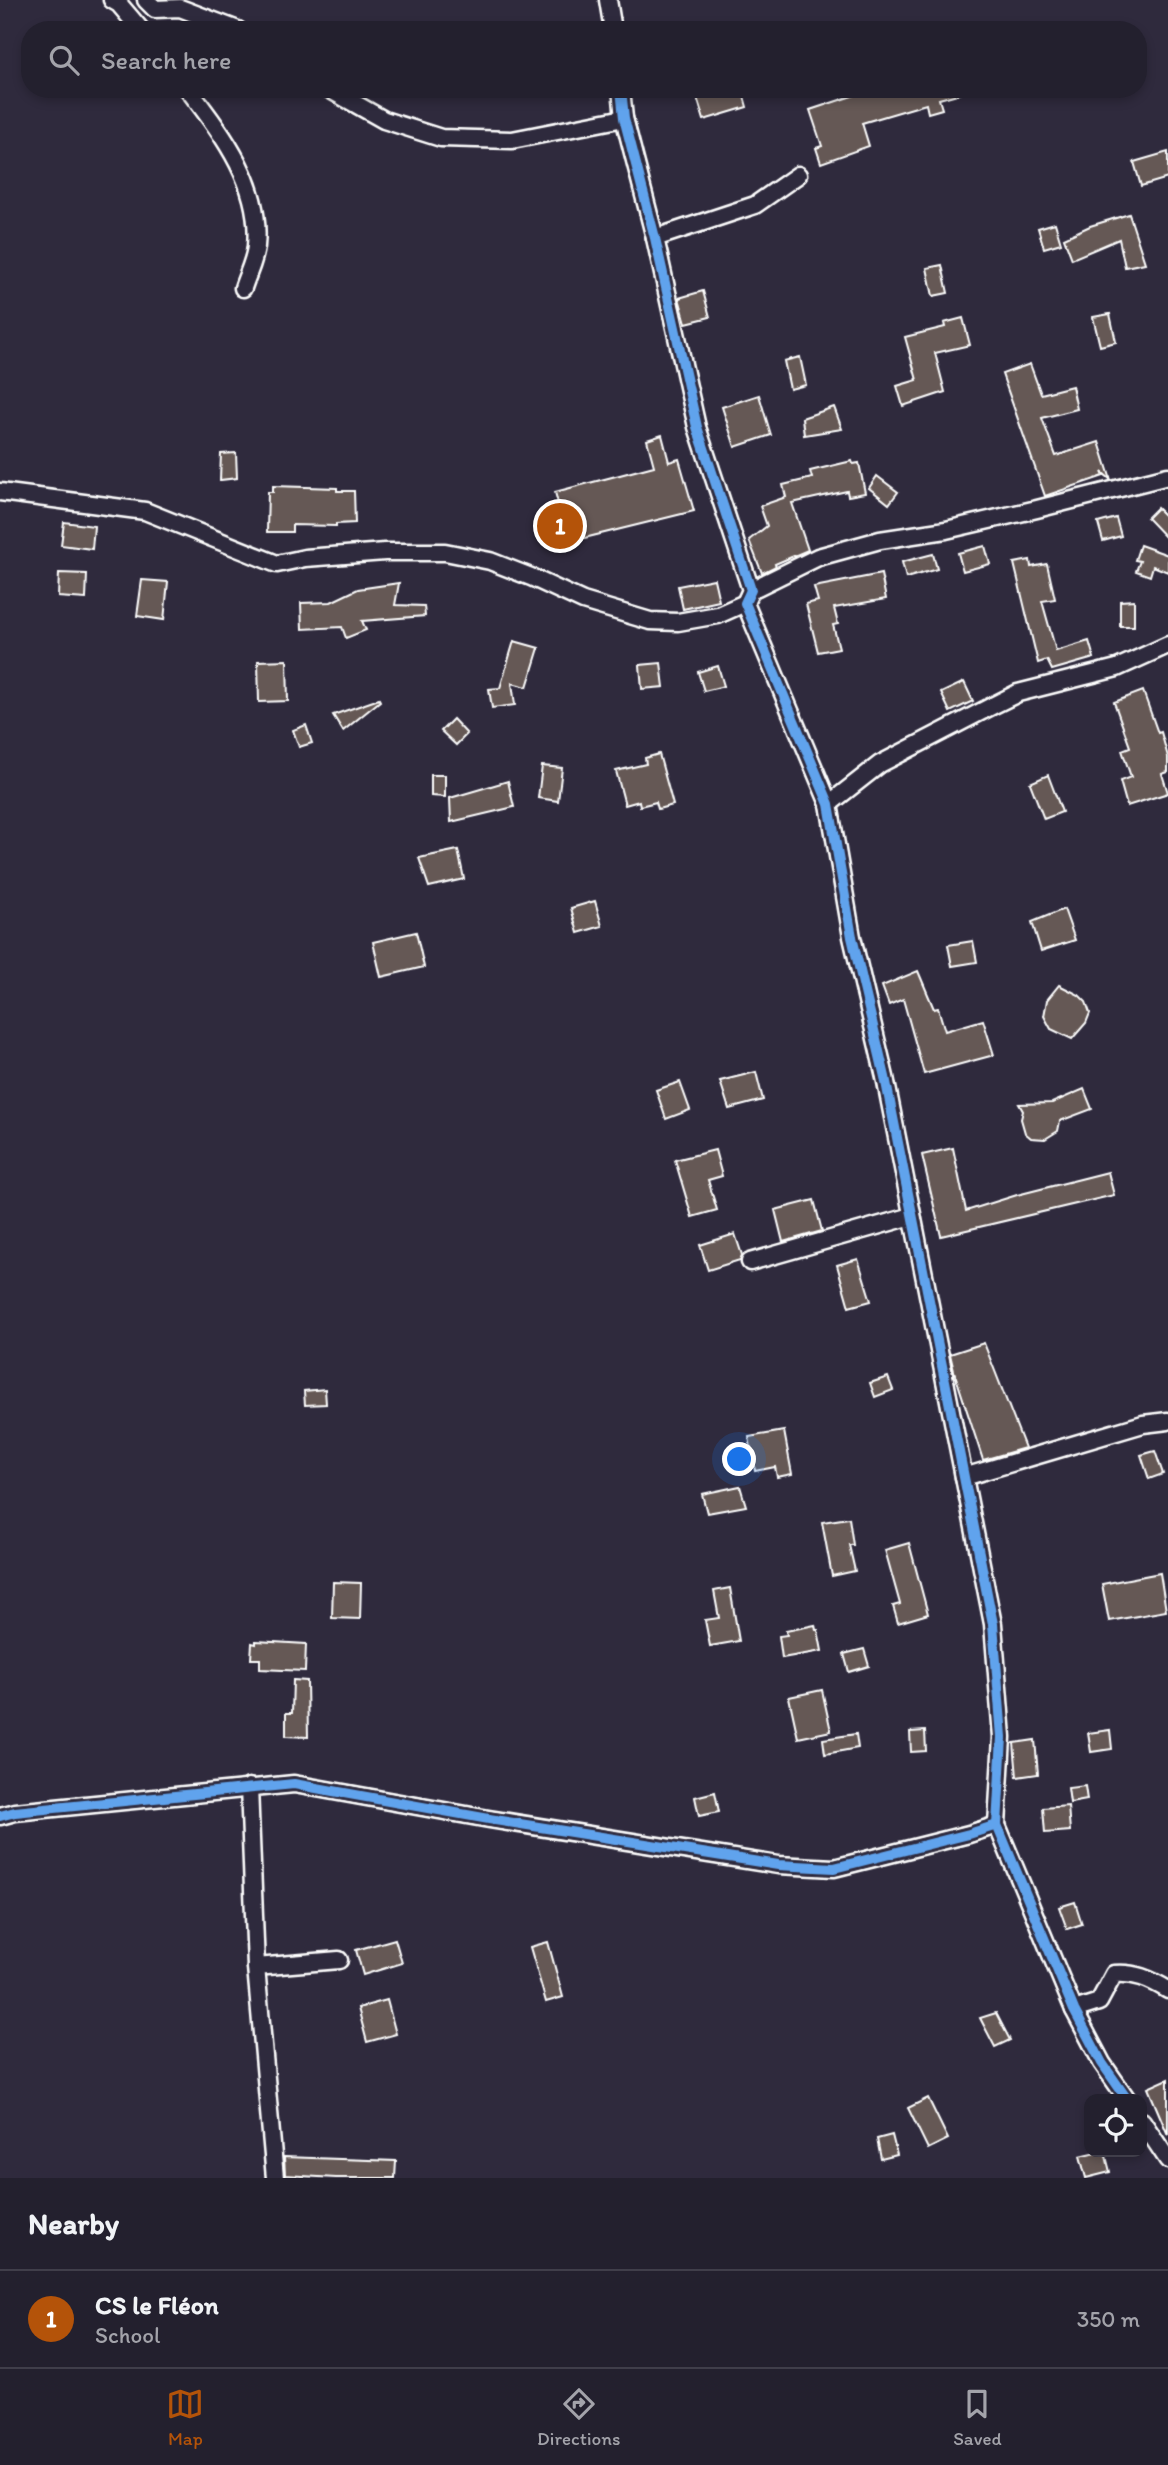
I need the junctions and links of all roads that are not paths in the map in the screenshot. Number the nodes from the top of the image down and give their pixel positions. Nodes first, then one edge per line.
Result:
1 (112, 0) edge
2 (146, 0) edge
3 (608, 0) edge
4 (133, 21) edge
5 (214, 21) edge
6 (612, 21) edge
7 (194, 98) edge
8 (345, 98) edge
9 (622, 98) edge
10 (624, 118) junction
11 (798, 175) dead end
12 (655, 238) junction
13 (243, 288) dead end
14 (1168, 476) edge
15 (0, 492) edge
16 (748, 597) junction
17 (1168, 645) edge
18 (829, 804) junction
19 (912, 1216) junction
20 (750, 1262) dead end
21 (1168, 1421) edge
22 (964, 1477) junction
23 (249, 1787) junction
24 (0, 1816) edge
25 (997, 1825) junction
26 (339, 1960) dead end
27 (256, 1967) junction
28 (1168, 1990) edge
29 (1074, 2010) junction
30 (1124, 2094) edge
31 (1147, 2128) edge
32 (1168, 2160) edge
33 (275, 2178) edge

1 - 4 street
2 - 5 street
3 - 6 street
7 - 13 street
8 - 10 street
9 - 10 street
10 - 12 street
11 - 12 street
12 - 16 street
14 - 16 street
15 - 16 street
16 - 18 street
17 - 18 street
18 - 19 street
19 - 20 street
19 - 22 street
21 - 22 street
22 - 25 street
23 - 24 street
23 - 25 street
23 - 27 street
25 - 29 street
26 - 27 street
27 - 33 street
28 - 29 street
29 - 30 street
31 - 32 street

